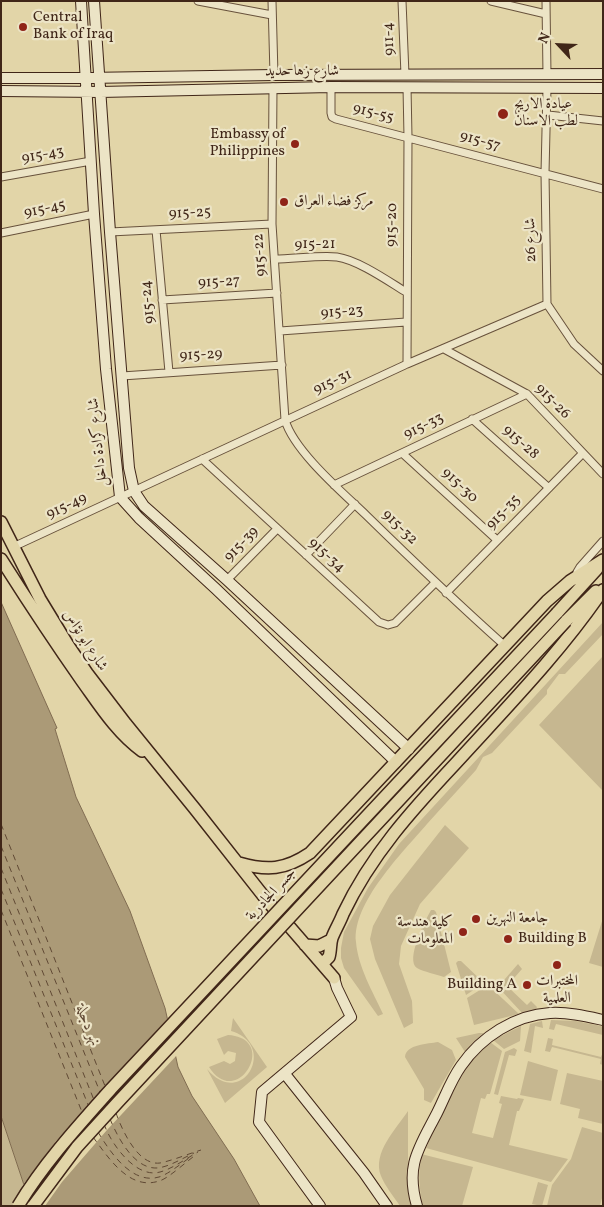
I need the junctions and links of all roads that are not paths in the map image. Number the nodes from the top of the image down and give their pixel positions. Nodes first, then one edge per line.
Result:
1 (81, 1) edge
2 (94, 1) edge
3 (198, 1) edge
4 (272, 1) edge
5 (402, 1) edge
6 (491, 1) edge
7 (546, 1) edge
8 (272, 14) junction
9 (546, 14) junction
10 (405, 74) junction
11 (603, 74) edge
12 (274, 75) junction
13 (547, 75) junction
14 (1, 78) edge
15 (86, 78) junction
16 (100, 78) junction
17 (331, 87) junction
18 (407, 87) junction
19 (273, 88) junction
20 (547, 88) junction
21 (603, 88) edge
22 (1, 91) edge
23 (86, 92) junction
24 (100, 92) junction
25 (548, 115) junction
26 (603, 121) edge
27 (408, 137) junction
28 (91, 161) junction
29 (545, 173) junction
30 (1, 177) edge
31 (603, 189) edge
32 (94, 214) junction
33 (272, 224) junction
34 (156, 230) junction
35 (110, 232) junction
36 (1, 233) edge
37 (275, 259) junction
38 (406, 292) junction
39 (277, 293) junction
40 (162, 300) junction
41 (547, 304) junction
42 (406, 322) junction
43 (280, 331) junction
44 (444, 349) junction
45 (406, 364) junction
46 (282, 365) junction
47 (603, 371) edge
48 (169, 372) junction
49 (122, 376) junction
50 (527, 394) junction
51 (472, 419) junction
52 (285, 420) junction
53 (402, 453) junction
54 (583, 453) junction
55 (202, 458) junction
56 (603, 474) edge
57 (334, 485) junction
58 (549, 488) junction
59 (134, 492) junction
60 (120, 497) junction
61 (355, 504) junction
62 (1, 522) edge
63 (277, 529) junction
64 (497, 540) junction
65 (603, 541) edge
66 (13, 547) junction
67 (306, 556) junction
68 (1, 559) edge
69 (603, 561) edge
70 (578, 576) junction
71 (228, 580) junction
72 (435, 583) junction
73 (603, 584) edge
74 (603, 590) edge
75 (446, 593) junction
76 (561, 617) junction
77 (504, 645) junction
78 (409, 749) junction
79 (396, 762) junction
80 (159, 765) junction
81 (239, 863) junction
82 (331, 940) junction
83 (305, 945) junction
84 (322, 964) junction
85 (334, 978) junction
86 (603, 1020) edge
87 (284, 1074) junction
88 (18, 1206) edge
89 (33, 1206) edge
90 (320, 1206) edge
91 (387, 1206) edge
92 (417, 1206) edge

1 - 15 street, شارع كرادة داخل
2 - 16 street, شارع كرادة داخل
3 - 8 street
4 - 8 street
5 - 10 street, 911-4
6 - 9 street
7 - 9 street
8 - 12 street
9 - 13 street
10 - 12 street, شارع زها حديد
10 - 13 street, شارع زها حديد
11 - 13 street, شارع زها حديد
12 - 16 street, شارع زها حديد
12 - 19 street
14 - 15 street, شارع زها حديد
15 - 16 street, شارع زها حديد
15 - 23 street, شارع كرادة داخل
16 - 24 street, شارع كرادة داخل
17 - 18 street, شارع زها حديد
17 - 19 street, شارع زها حديد
17 - 27 street, 915-55
18 - 20 street, شارع زها حديد
18 - 27 street, 915-20
19 - 24 street, شارع زها حديد
19 - 33 street, 915-22
20 - 21 street, شارع زها حديد
20 - 25 street, شارع 26
22 - 23 street, شارع زها حديد
23 - 24 street, شارع زها حديد
23 - 28 street, شارع كرادة داخل
24 - 35 street, شارع كرادة داخل
25 - 26 street
25 - 29 street, شارع 26
27 - 29 street, 915-57
27 - 38 street, 915-20
28 - 30 street, 915-43
28 - 32 street, شارع كرادة داخل
29 - 31 street, 915-57
29 - 41 street, شارع 26
32 - 36 street, 915-45
32 - 60 street, شارع كرادة داخل
33 - 34 street, 915-25
33 - 37 street, 915-22
34 - 35 street, 915-25
34 - 40 street, 915-24
35 - 49 street, شارع كرادة داخل
37 - 38 street, 915-21
37 - 39 street, 915-22
38 - 42 street, 915-20
39 - 40 street, 915-27
39 - 43 street, 915-22
40 - 48 street, 915-24
41 - 44 street, 915-31
41 - 47 street
42 - 43 street, 915-23
42 - 45 street, 915-20
43 - 46 street, 915-22
44 - 45 street, 915-31
44 - 50 street, 915-26
45 - 52 street, 915-31
46 - 48 street, 915-29
46 - 52 street, 915-22
48 - 49 street, 915-29
49 - 59 street, شارع كرادة داخل
50 - 51 street, 915-33
50 - 54 street, 915-26
51 - 53 street, 915-33
51 - 58 street, 915-28
52 - 55 street, 915-31
52 - 57 street, 915-32
53 - 57 street, 915-33
53 - 64 street, 915-30
54 - 56 street, 915-26
54 - 58 street, 915-35
55 - 59 street, 915-31
55 - 63 street, 915-34
57 - 61 street, 915-32
58 - 64 street, 915-35
59 - 60 street, 915-49
59 - 71 street, شارع كرادة داخل
60 - 66 street, 915-49
60 - 79 street, شارع كرادة داخل
61 - 67 street
61 - 72 street, 915-32
62 - 66 main road, شارع ابو نؤاس
63 - 67 street, 915-34
63 - 71 street, 915-39
64 - 75 street, 915-35
65 - 70 street
66 - 80 main road, شارع ابو نؤاس
67 - 72 street, 915-34
68 - 80 main road, شارع ابو نؤاس
69 - 70 main road
69 - 76 main road
70 - 77 main road
71 - 78 street, شارع كرادة داخل
72 - 75 street, 915-32
73 - 76 main road
74 - 82 main road
75 - 77 street, 915-32
76 - 88 main road, جسر الجادرية, bridge
76 - 89 main road, جسر الجادرية, bridge
77 - 78 main road
78 - 79 main road
79 - 81 main road
80 - 81 main road, شارع ابو نؤاس
81 - 83 main road, شارع ابو نؤاس
82 - 83 main road
82 - 84 main road
82 - 85 main road
83 - 84 main road, شارع ابو نؤاس
84 - 85 main road, شارع ابو نؤاس
85 - 87 street
86 - 92 street
87 - 90 street
87 - 91 street

